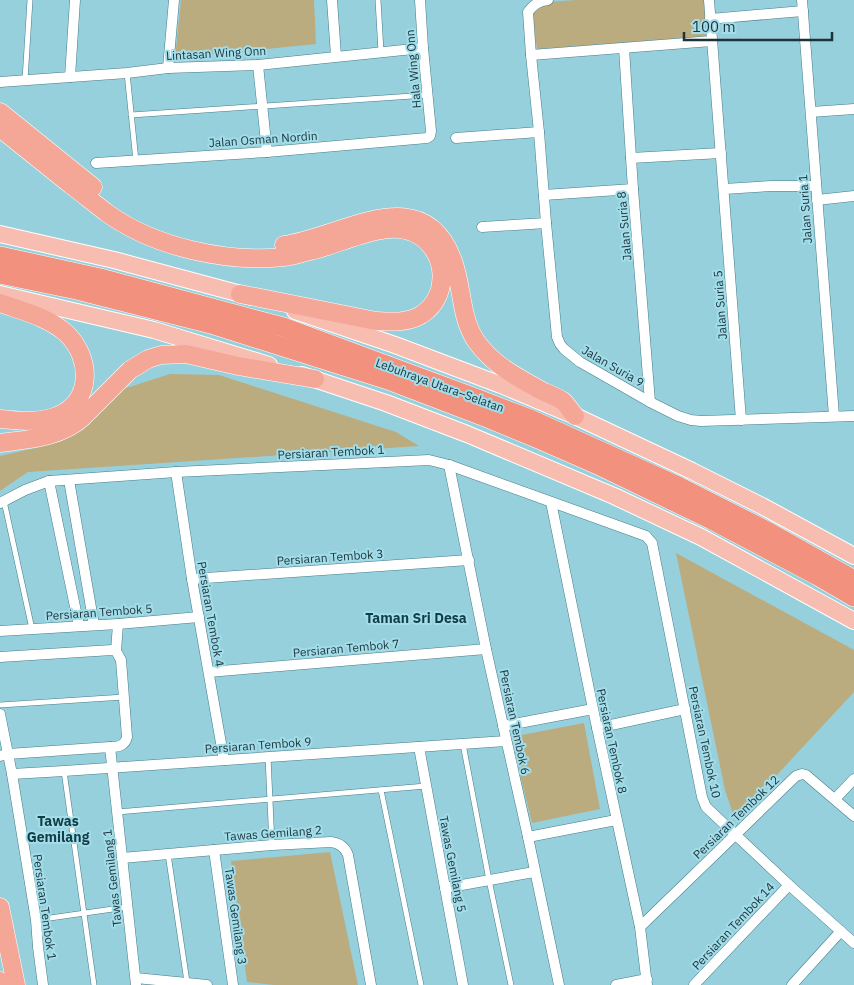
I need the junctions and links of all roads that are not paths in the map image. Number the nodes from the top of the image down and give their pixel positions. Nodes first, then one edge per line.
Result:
1 (30, 0) edge
2 (75, 0) edge
3 (174, 0) edge
4 (332, 0) edge
5 (378, 0) edge
6 (420, 0) edge
7 (548, 0) edge
8 (709, 0) edge
9 (802, 0) edge
10 (803, 11) junction
11 (710, 19) junction
12 (712, 41) junction
13 (423, 48) junction
14 (624, 48) junction
15 (382, 52) junction
16 (531, 55) junction
17 (336, 56) junction
18 (258, 65) junction
19 (168, 68) junction
20 (127, 72) junction
21 (70, 77) junction
22 (25, 80) junction
23 (0, 82) edge
24 (427, 95) junction
25 (262, 107) junction
26 (854, 109) edge
27 (0, 112) edge
28 (811, 112) junction
29 (131, 115) junction
30 (0, 128) edge
31 (539, 132) junction
32 (430, 136) joint
33 (456, 138) dead end
34 (266, 152) junction
35 (721, 153) junction
36 (632, 158) junction
37 (136, 161) junction
38 (96, 163) dead end
39 (816, 186) junction
40 (633, 189) junction
41 (724, 189) junction
42 (544, 195) junction
43 (854, 196) edge
44 (817, 200) junction
45 (546, 222) junction
46 (482, 227) dead end
47 (0, 234) edge
48 (0, 256) edge
49 (0, 274) edge
50 (0, 294) edge
51 (240, 294) junction
52 (0, 303) edge
53 (315, 379) junction
54 (650, 402) junction
55 (575, 416) junction
56 (834, 416) junction
57 (854, 416) edge
58 (0, 420) edge
59 (741, 420) junction
60 (0, 443) edge
61 (449, 465) junction
62 (176, 472) junction
63 (69, 480) junction
64 (49, 481) junction
65 (2, 502) edge
66 (551, 502) junction
67 (652, 542) joint
68 (854, 556) edge
69 (468, 560) junction
70 (192, 579) junction
71 (854, 580) edge
72 (854, 597) edge
73 (199, 617) junction
74 (854, 621) edge
75 (118, 624) junction
76 (94, 625) junction
77 (79, 626) junction
78 (32, 629) junction
79 (0, 631) edge
80 (486, 650) junction
81 (116, 651) junction
82 (0, 658) edge
83 (209, 672) junction
84 (124, 697) junction
85 (0, 705) edge
86 (593, 709) junction
87 (685, 710) junction
88 (0, 714) edge
89 (503, 726) junction
90 (597, 728) junction
91 (506, 741) junction
92 (463, 744) junction
93 (419, 747) junction
94 (110, 748) junction
95 (3, 754) edge
96 (268, 757) junction
97 (224, 760) junction
98 (112, 768) junction
99 (64, 772) junction
100 (12, 774) junction
101 (854, 780) edge
102 (426, 786) junction
103 (381, 790) junction
104 (269, 799) junction
105 (835, 799) junction
106 (117, 812) junction
107 (854, 816) edge
108 (616, 820) junction
109 (736, 835) junction
110 (528, 837) junction
111 (272, 845) junction
112 (214, 850) junction
113 (168, 854) junction
114 (122, 858) junction
115 (534, 872) junction
116 (489, 880) junction
117 (789, 884) junction
118 (445, 888) junction
119 (128, 906) junction
120 (0, 907) edge
121 (83, 913) junction
122 (36, 920) junction
123 (640, 927) junction
124 (841, 931) junction
125 (854, 943) edge
126 (136, 982) edge
127 (647, 982) edge
128 (187, 983) junction
129 (16, 985) edge
130 (43, 985) edge
131 (94, 985) edge
132 (207, 985) edge
133 (233, 985) edge
134 (371, 985) edge
135 (421, 985) edge
136 (463, 985) edge
137 (511, 985) edge
138 (559, 985) edge
139 (616, 985) edge
140 (694, 985) edge
141 (792, 985) edge

1 - 22 lane
2 - 21 street
3 - 19 street
4 - 17 street
5 - 15 lane
6 - 13 street, Hala Wing Onn
7 - 16 street, Jalan Suria 9
8 - 11 street, Jalan Suria 5
9 - 10 street, Jalan Suria 1
10 - 11 street
10 - 28 street, Jalan Suria 1
11 - 12 street, Jalan Suria 5
12 - 14 street
12 - 35 street, Jalan Suria 5
13 - 15 street, Lintasan Wing Onn
13 - 24 street, Hala Wing Onn
14 - 16 street
14 - 36 street, Jalan Suria 8
15 - 17 street, Lintasan Wing Onn
16 - 31 street, Jalan Suria 9
17 - 18 street, Lintasan Wing Onn
18 - 19 street, Lintasan Wing Onn
18 - 25 street
19 - 20 street, Lintasan Wing Onn
20 - 21 street, Lintasan Wing Onn
20 - 29 lane
21 - 22 street, Lintasan Wing Onn
22 - 23 street, Lintasan Wing Onn
24 - 25 lane
24 - 32 street, Hala Wing Onn
25 - 29 lane
25 - 34 street
26 - 28 street
27 - 55 highway
28 - 39 street, Jalan Suria 1
29 - 37 lane
30 - 51 highway
31 - 33 street
31 - 42 street, Jalan Suria 9
32 - 34 street, Jalan Osman Nordin
34 - 37 street, Jalan Osman Nordin
35 - 36 street
35 - 41 street, Jalan Suria 5
36 - 40 street, Jalan Suria 8
37 - 38 street, Jalan Osman Nordin
39 - 41 street
39 - 44 street, Jalan Suria 1
40 - 42 street
40 - 54 street, Jalan Suria 8
41 - 59 street, Jalan Suria 5
42 - 45 street, Jalan Suria 9
43 - 44 street
44 - 56 street, Jalan Suria 1
45 - 46 street
45 - 54 street, Jalan Suria 9
47 - 51 main road
48 - 71 highway, Lebuhraya Utara–Selatan
49 - 72 highway, Lebuhraya Utara–Selatan
50 - 53 main road
51 - 55 main road
52 - 58 highway
53 - 60 highway
53 - 74 main road
54 - 59 street, Jalan Suria 9
55 - 68 main road
56 - 57 street, Jalan Suria 9
56 - 59 street, Jalan Suria 9
61 - 62 street, Persiaran Tembok 1
61 - 66 street, Persiaran Tembok 1
61 - 69 street, Persiaran Tembok 6
62 - 63 street, Persiaran Tembok 1
62 - 70 street, Persiaran Tembok 4
63 - 64 street, Persiaran Tembok 1
63 - 76 street
64 - 65 street, Persiaran Tembok 1
64 - 77 street
65 - 78 lane
66 - 67 street, Persiaran Tembok 1
66 - 86 street, Persiaran Tembok 8
67 - 87 street, Persiaran Tembok 10
69 - 70 street, Persiaran Tembok 3
69 - 80 street, Persiaran Tembok 6
70 - 73 street, Persiaran Tembok 4
73 - 75 street, Persiaran Tembok 5
73 - 83 street, Persiaran Tembok 4
75 - 76 street, Persiaran Tembok 5
75 - 81 street
76 - 77 street, Persiaran Tembok 5
77 - 78 street, Persiaran Tembok 5
78 - 79 street, Persiaran Tembok 5
80 - 83 street, Persiaran Tembok 7
80 - 89 street, Persiaran Tembok 6
81 - 82 street
81 - 84 street
83 - 97 street, Persiaran Tembok 4
84 - 85 lane
84 - 94 street
86 - 89 street
86 - 90 street, Persiaran Tembok 8
87 - 90 street
87 - 109 street, Persiaran Tembok 10
88 - 95 street, Persiaran Tembok 1
89 - 91 street, Persiaran Tembok 6
90 - 108 street, Persiaran Tembok 8
91 - 92 street, Persiaran Tembok 9
91 - 110 street, Persiaran Tembok 6
92 - 93 street, Persiaran Tembok 9
92 - 116 lane
93 - 96 street, Persiaran Tembok 9
93 - 102 street, Tawas Gemilang 5
94 - 95 street
94 - 98 street, Tawas Gemilang 1
95 - 100 street, Persiaran Tembok 1
96 - 97 street, Persiaran Tembok 9
96 - 104 lane
97 - 98 street, Persiaran Tembok 9
98 - 99 street, Persiaran Tembok 9
98 - 106 street, Tawas Gemilang 1
99 - 100 street, Persiaran Tembok 9
99 - 121 lane
100 - 122 street, Persiaran Tembok 1
101 - 105 street
102 - 103 lane
102 - 118 street, Tawas Gemilang 5
103 - 104 lane
103 - 135 lane
104 - 106 lane
104 - 111 lane
105 - 107 street, Persiaran Tembok 12
105 - 109 street, Persiaran Tembok 12
106 - 114 street, Tawas Gemilang 1
108 - 110 street
108 - 123 street, Persiaran Tembok 8
109 - 117 street, Persiaran Tembok 10
109 - 123 street, Persiaran Tembok 12
110 - 115 street, Persiaran Tembok 6
111 - 112 street, Tawas Gemilang 2
111 - 134 street, Tawas Gemilang 2
112 - 113 street, Tawas Gemilang 2
112 - 133 street, Tawas Gemilang 3
113 - 114 street, Tawas Gemilang 2
113 - 128 lane
114 - 119 street, Tawas Gemilang 1
115 - 116 street
115 - 138 street, Persiaran Tembok 6
116 - 118 street
116 - 137 lane
117 - 124 street, Persiaran Tembok 10
117 - 140 street, Persiaran Tembok 14
118 - 136 street, Tawas Gemilang 5
119 - 121 lane
119 - 126 street, Tawas Gemilang 1
120 - 129 highway
121 - 122 lane
121 - 131 lane
122 - 130 street, Persiaran Tembok 1
123 - 127 street, Persiaran Tembok 8
124 - 125 street, Persiaran Tembok 10
124 - 141 street
126 - 128 street
127 - 139 street
128 - 132 street

